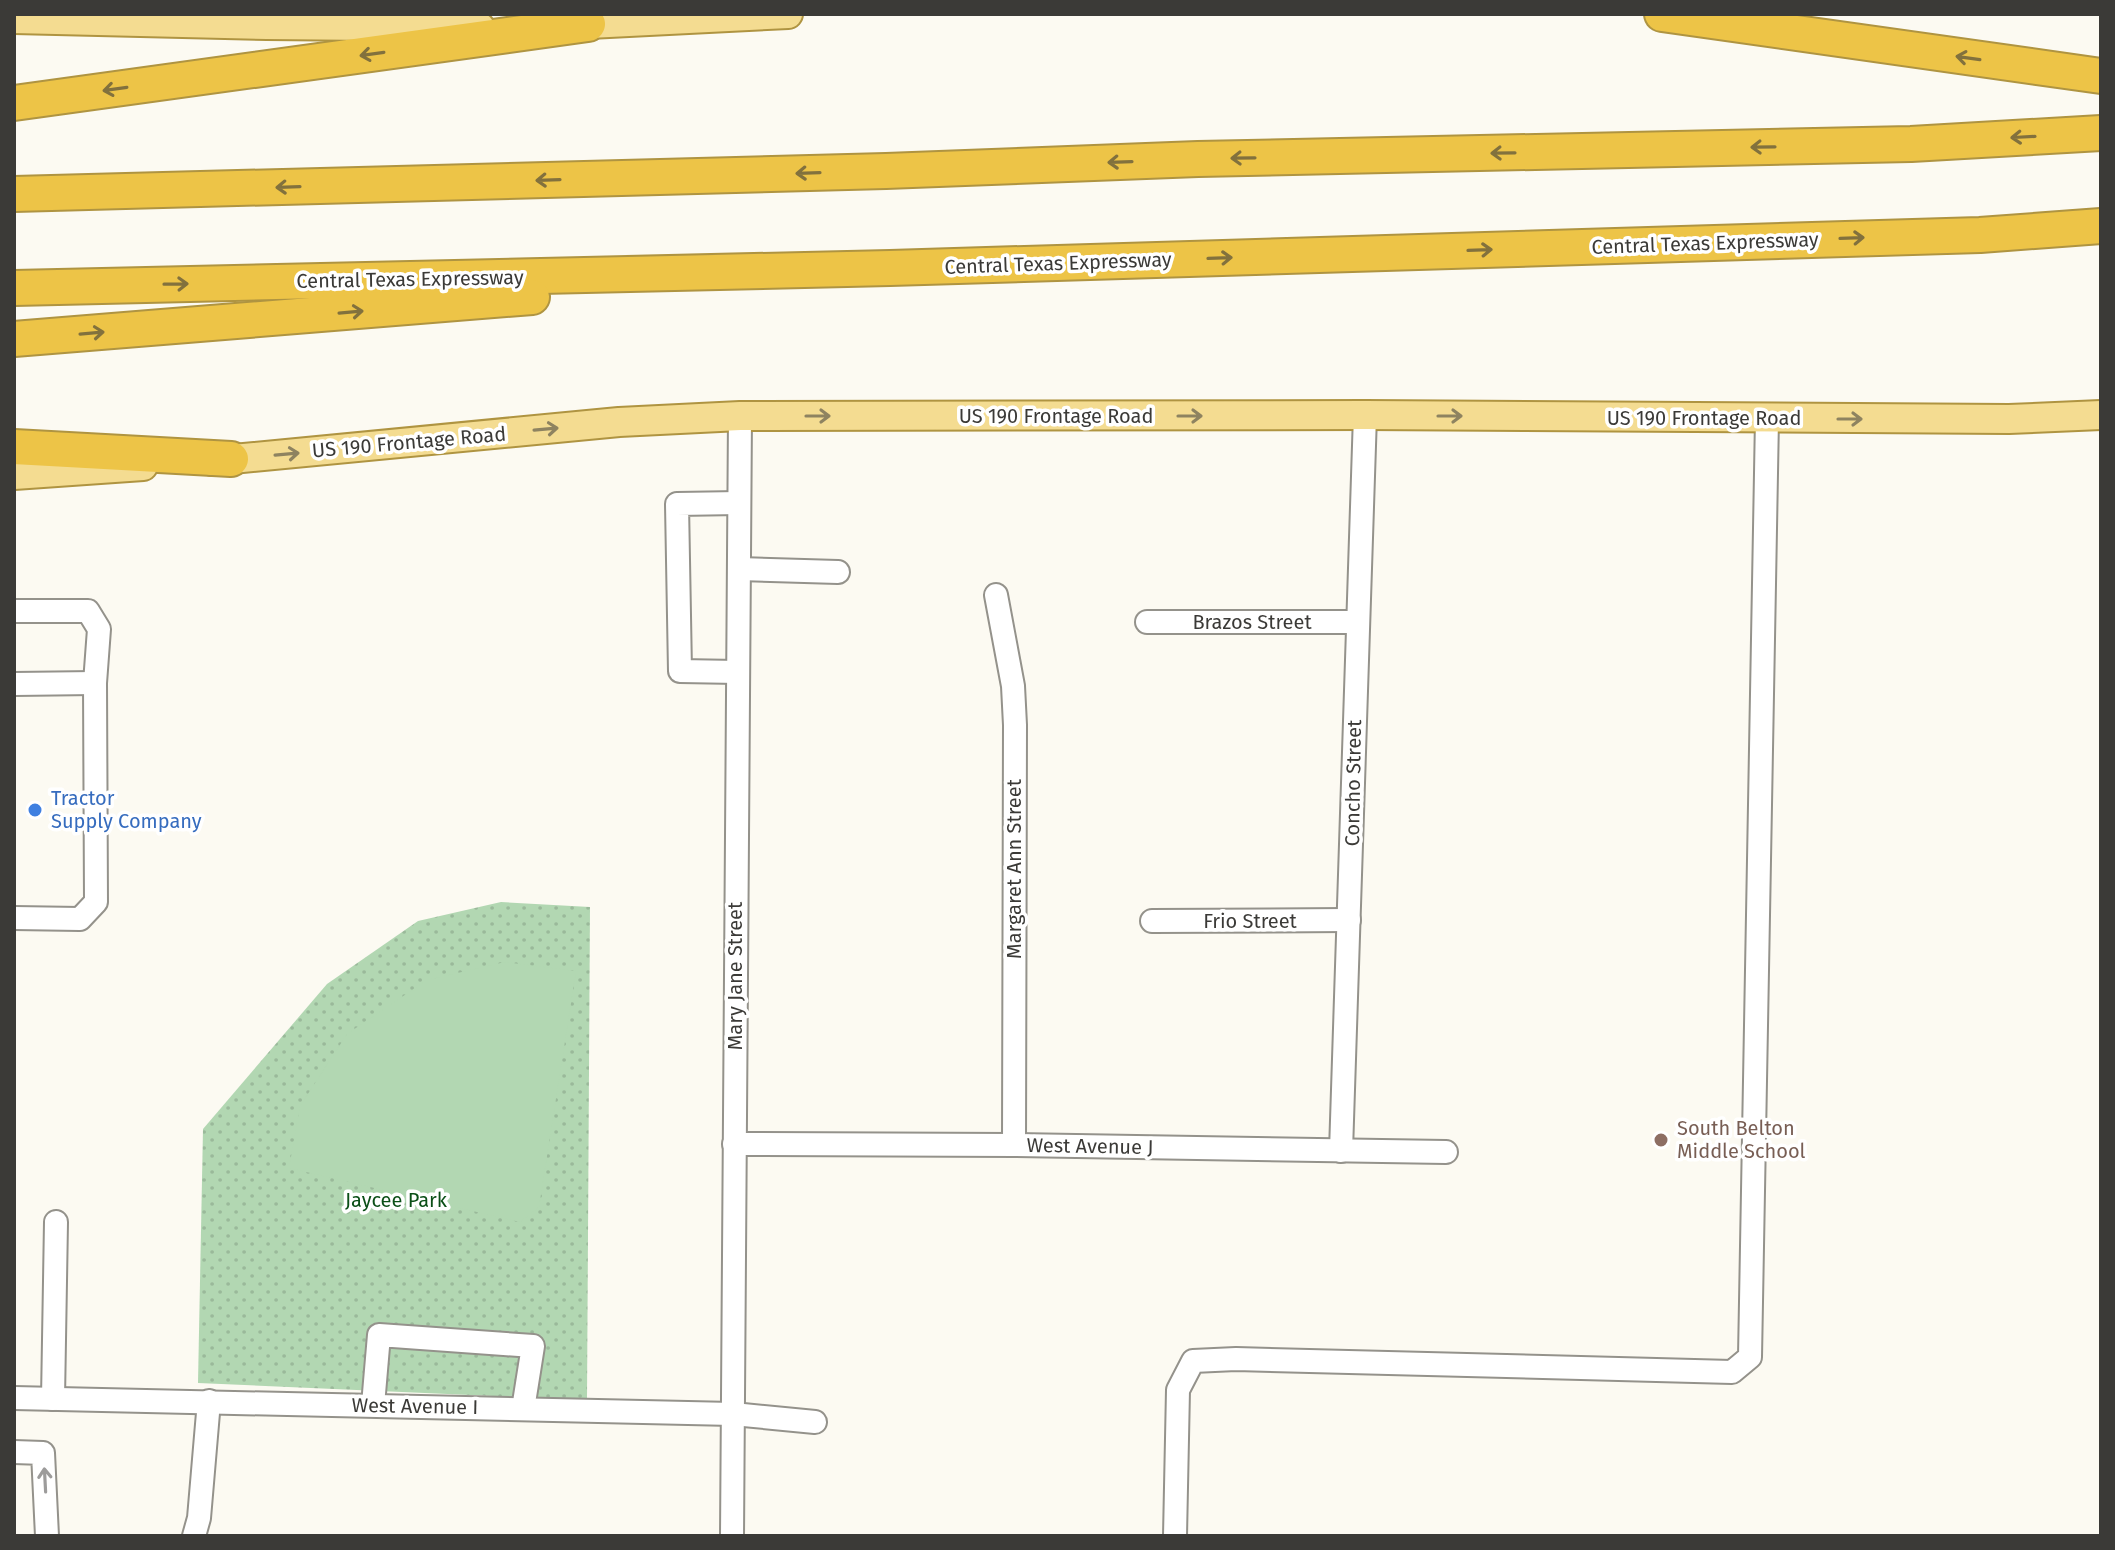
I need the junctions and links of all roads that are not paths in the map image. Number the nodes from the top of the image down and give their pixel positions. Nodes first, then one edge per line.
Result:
1 (788, 14) edge
2 (1662, 14) edge
3 (14, 19) edge
4 (588, 24) junction
5 (2101, 76) edge
6 (14, 103) edge
7 (2101, 133) edge
8 (14, 194) edge
9 (2101, 226) edge
10 (890, 268) junction
11 (14, 288) edge
12 (14, 339) edge
13 (1365, 415) junction
14 (2101, 415) edge
15 (740, 416) junction
16 (1767, 418) junction
17 (14, 447) edge
18 (231, 459) junction
19 (14, 475) edge
20 (739, 503) junction
21 (739, 569) junction
22 (838, 572) dead end
23 (996, 595) dead end
24 (14, 611) edge
25 (1147, 622) dead end
26 (1357, 622) junction
27 (738, 672) junction
28 (95, 683) junction
29 (14, 684) edge
30 (14, 918) edge
31 (1349, 920) junction
32 (1152, 921) dead end
33 (734, 1144) junction
34 (1014, 1145) junction
35 (1341, 1151) junction
36 (1446, 1152) dead end
37 (56, 1222) dead end
38 (14, 1398) edge
39 (53, 1399) junction
40 (209, 1401) junction
41 (373, 1405) junction
42 (523, 1409) junction
43 (733, 1414) junction
44 (815, 1422) dead end
45 (14, 1452) edge
46 (47, 1536) edge
47 (194, 1536) edge
48 (732, 1536) edge
49 (1175, 1536) edge

1 - 4 main road
5 -> 2 highway
3 - 4 main road
4 -> 6 highway
7 -> 8 highway
10 -> 9 highway, Central Texas Expressway
11 -> 10 highway, Central Texas Expressway
12 -> 10 highway
15 -> 13 main road, US 190 Frontage Road
13 -> 16 main road, US 190 Frontage Road
13 - 26 street, Concho Street
16 -> 14 main road, US 190 Frontage Road
18 -> 15 main road, US 190 Frontage Road
15 - 20 street, Mary Jane Street
16 - 49 street
17 - 18 highway
18 - 19 main road, US 190 Frontage Road
20 - 21 street, Mary Jane Street
20 - 27 street
21 - 22 street
21 - 27 street, Mary Jane Street
23 - 34 street, Margaret Ann Street
24 - 28 street
25 - 26 street, Brazos Street
26 - 31 street, Concho Street
27 - 33 street, Mary Jane Street
28 - 29 street
28 - 30 street
31 - 32 street, Frio Street
31 - 35 street, Concho Street
33 - 34 street, West Avenue J
33 - 43 street, Mary Jane Street
34 - 35 street, West Avenue J
35 - 36 street, West Avenue J
37 - 39 street
38 - 39 street, West Avenue I
39 - 40 street, West Avenue I
40 - 41 street, West Avenue I
40 - 47 street
41 - 42 street, West Avenue I
41 - 42 street
42 - 43 street, West Avenue I
43 - 44 street, West Avenue I
43 - 48 street, Mary Jane Street
46 -> 45 street

